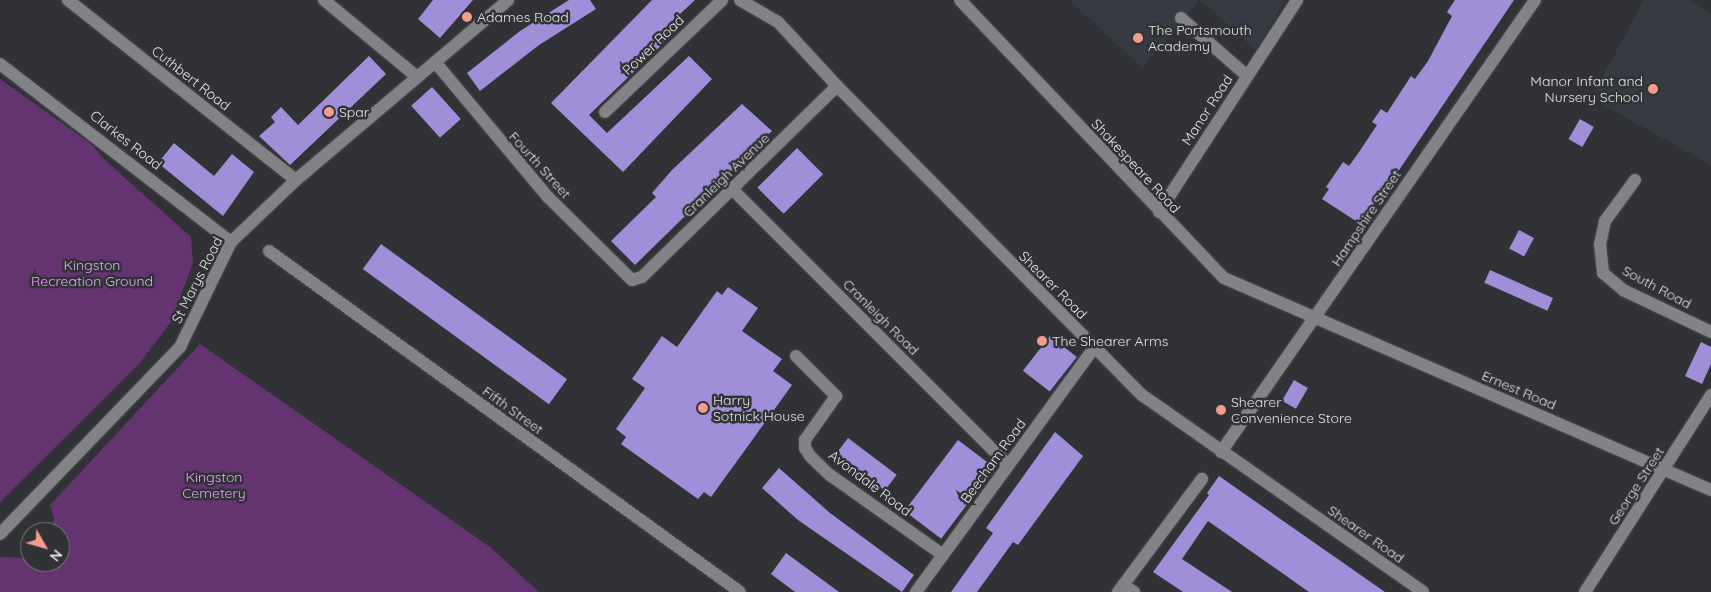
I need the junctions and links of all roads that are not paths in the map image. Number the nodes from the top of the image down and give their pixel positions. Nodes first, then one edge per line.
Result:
1 (68, 0) edge
2 (324, 0) edge
3 (508, 0) edge
4 (722, 0) edge
5 (740, 0) edge
6 (960, 0) edge
7 (1297, 0) edge
8 (1535, 0) edge
9 (1181, 18) dead end
10 (435, 62) junction
11 (0, 64) edge
12 (1247, 76) junction
13 (417, 77) junction
14 (837, 86) junction
15 (605, 112) dead end
16 (296, 180) junction
17 (1635, 180) dead end
18 (733, 190) junction
19 (1158, 212) junction
20 (231, 242) junction
21 (268, 250) dead end
22 (632, 280) joint
23 (1316, 319) junction
24 (1711, 332) edge
25 (1094, 348) junction
26 (796, 356) dead end
27 (1711, 395) edge
28 (1221, 452) junction
29 (1008, 465) junction
30 (1665, 470) junction
31 (1202, 479) dead end
32 (1711, 490) edge
33 (0, 534) edge
34 (943, 555) junction
35 (1120, 588) edge
36 (740, 592) edge
37 (916, 592) edge
38 (1134, 592) edge
39 (1423, 592) edge
40 (1585, 592) edge

1 - 16 street, Cuthbert Road
2 - 13 street
3 - 10 street, St Marys Road
4 - 15 street, Power Road
5 - 14 street, Shearer Road
6 - 19 street, Shakespeare Road
7 - 12 street, Manor Road
8 - 23 street, Hampshire Street
9 - 12 street
10 - 13 street, St Marys Road
10 - 22 street, Fourth Street
11 - 20 street, Clarkes Road
12 - 19 street, Manor Road
13 - 16 street, St Marys Road
14 - 18 street, Cranleigh Avenue
14 - 25 street, Shearer Road
16 - 20 street, St Marys Road
17 - 24 street, South Road
18 - 22 street, Cranleigh Avenue
18 - 29 street, Cranleigh Road
19 - 23 street, Shakespeare Road
20 - 33 street, St Marys Road
21 - 36 street, Fifth Street
23 - 28 street, Hampshire Street
23 - 30 street, Ernest Road
25 - 28 street, Shearer Road
25 - 29 street, Beecham Road
26 - 34 street, Avondale Road
27 - 30 street, George Street
28 - 39 street, Shearer Road
29 - 34 street, Beecham Road
30 - 32 street, Ernest Road
30 - 40 street, George Street
31 - 35 street
34 - 37 street, Beecham Road
35 - 38 street

